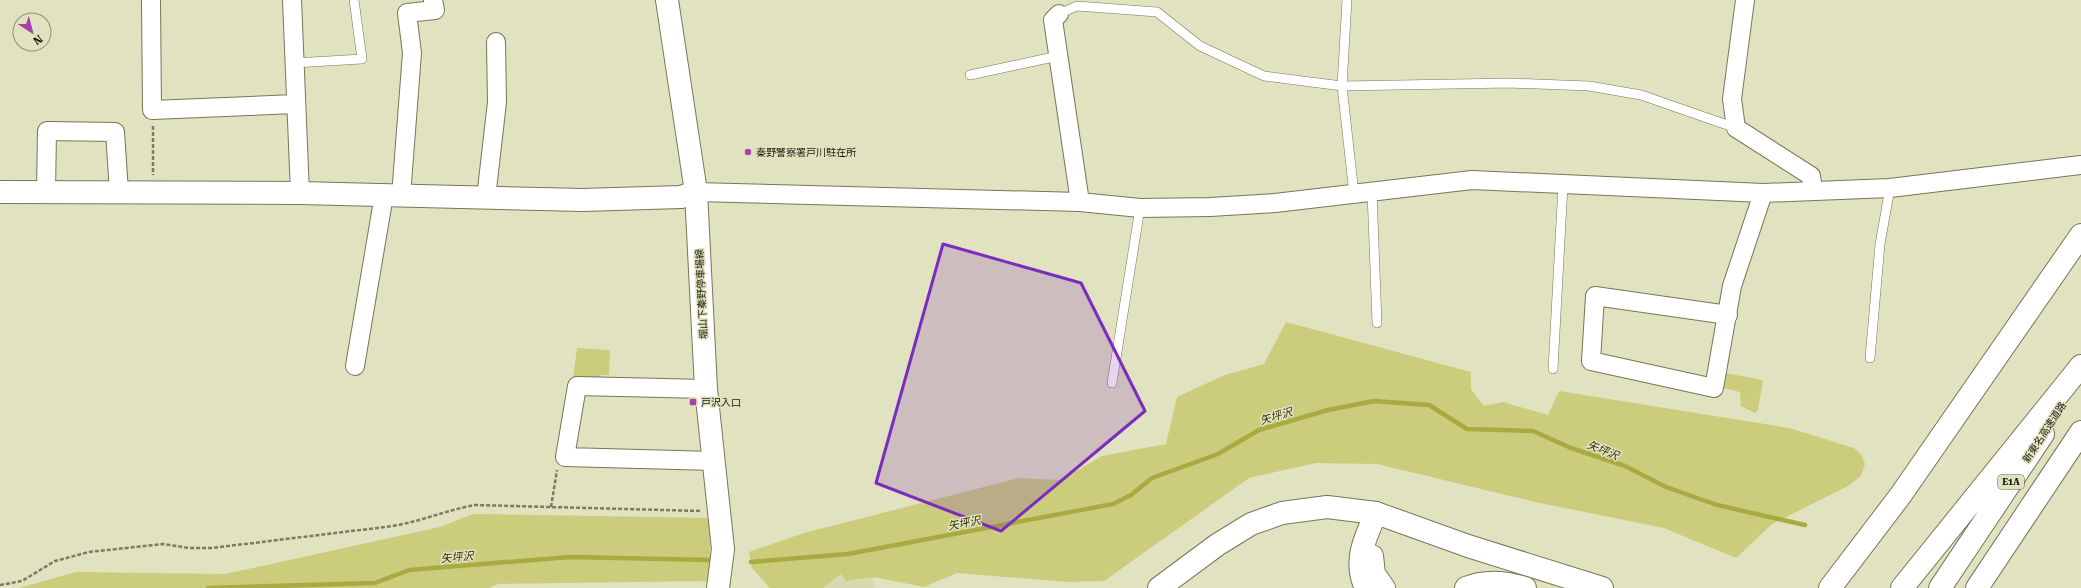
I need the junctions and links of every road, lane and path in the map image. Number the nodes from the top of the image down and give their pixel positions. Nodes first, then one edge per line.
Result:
1 (151, 0) edge
2 (292, 0) edge
3 (354, 0) edge
4 (434, 0) edge
5 (667, 0) edge
6 (1347, 0) edge
7 (1745, 0) edge
8 (1058, 14) joint
9 (496, 42) dead end
10 (1058, 56) junction
11 (294, 63) junction
12 (970, 75) dead end
13 (1342, 86) junction
14 (295, 104) junction
15 (145, 110) junction
16 (1736, 128) junction
17 (2081, 165) edge
18 (1563, 184) junction
19 (1890, 188) junction
20 (1813, 190) junction
21 (0, 192) edge
22 (46, 192) junction
23 (119, 192) junction
24 (153, 192) junction
25 (696, 192) junction
26 (1372, 192) junction
27 (300, 193) junction
28 (1763, 193) junction
29 (1354, 194) junction
30 (392, 196) junction
31 (486, 198) junction
32 (1080, 202) junction
33 (1140, 208) junction
34 (2081, 235) edge
35 (1728, 315) junction
36 (1377, 323) dead end
37 (1870, 358) dead end
38 (355, 366) dead end
39 (2081, 366) edge
40 (1553, 369) dead end
41 (2081, 376) edge
42 (1112, 383) dead end
43 (706, 389) junction
44 (2081, 432) edge
45 (565, 457) junction
46 (714, 461) junction
47 (551, 507) junction
48 (720, 511) junction
49 (1376, 513) junction
50 (0, 585) edge
51 (718, 588) edge
52 (1159, 588) edge
53 (1366, 588) edge
54 (1384, 588) edge
55 (1466, 588) edge
56 (1525, 588) edge
57 (1602, 588) edge
58 (1830, 588) edge
59 (1902, 588) edge
60 (1940, 588) edge
61 (1977, 588) edge

1 - 15 street
2 - 11 street
3 - 11 lane
4 - 30 street
5 - 25 main road, 堀山下秦野停車場線
6 - 13 lane
7 - 16 street
8 - 10 street
8 - 13 lane
9 - 31 street
10 - 12 lane
10 - 32 street
11 - 14 street
13 - 16 lane
13 - 29 lane
14 - 15 street
14 - 27 street
15 - 24 path
16 - 20 street
17 - 19 street
18 - 26 street
18 - 28 street
18 - 40 lane
19 - 20 street
19 - 37 lane
20 - 28 street
21 - 22 main road
22 - 23 main road
22 - 23 street
23 - 24 main road
24 - 27 main road
25 - 31 main road
25 - 32 street
25 - 43 main road, 堀山下秦野停車場線
26 - 29 street
26 - 36 lane
27 - 30 main road
28 - 35 street
29 - 33 street
30 - 31 main road
30 - 38 street
32 - 33 street
33 - 42 lane
34 - 58 main road
35 - 35 street
39 - 59 main road
41 - 60 main road, 新東名高速道路 / E1A
43 - 45 street
43 - 46 main road, 堀山下秦野停車場線
44 - 61 main road
45 - 46 street
45 - 47 path
46 - 48 main road, 堀山下秦野停車場線
47 - 48 path
47 - 50 path
48 - 51 main road, 堀山下秦野停車場線
49 - 52 main road
49 - 53 main road
49 - 54 main road
49 - 57 main road
55 - 56 main road

